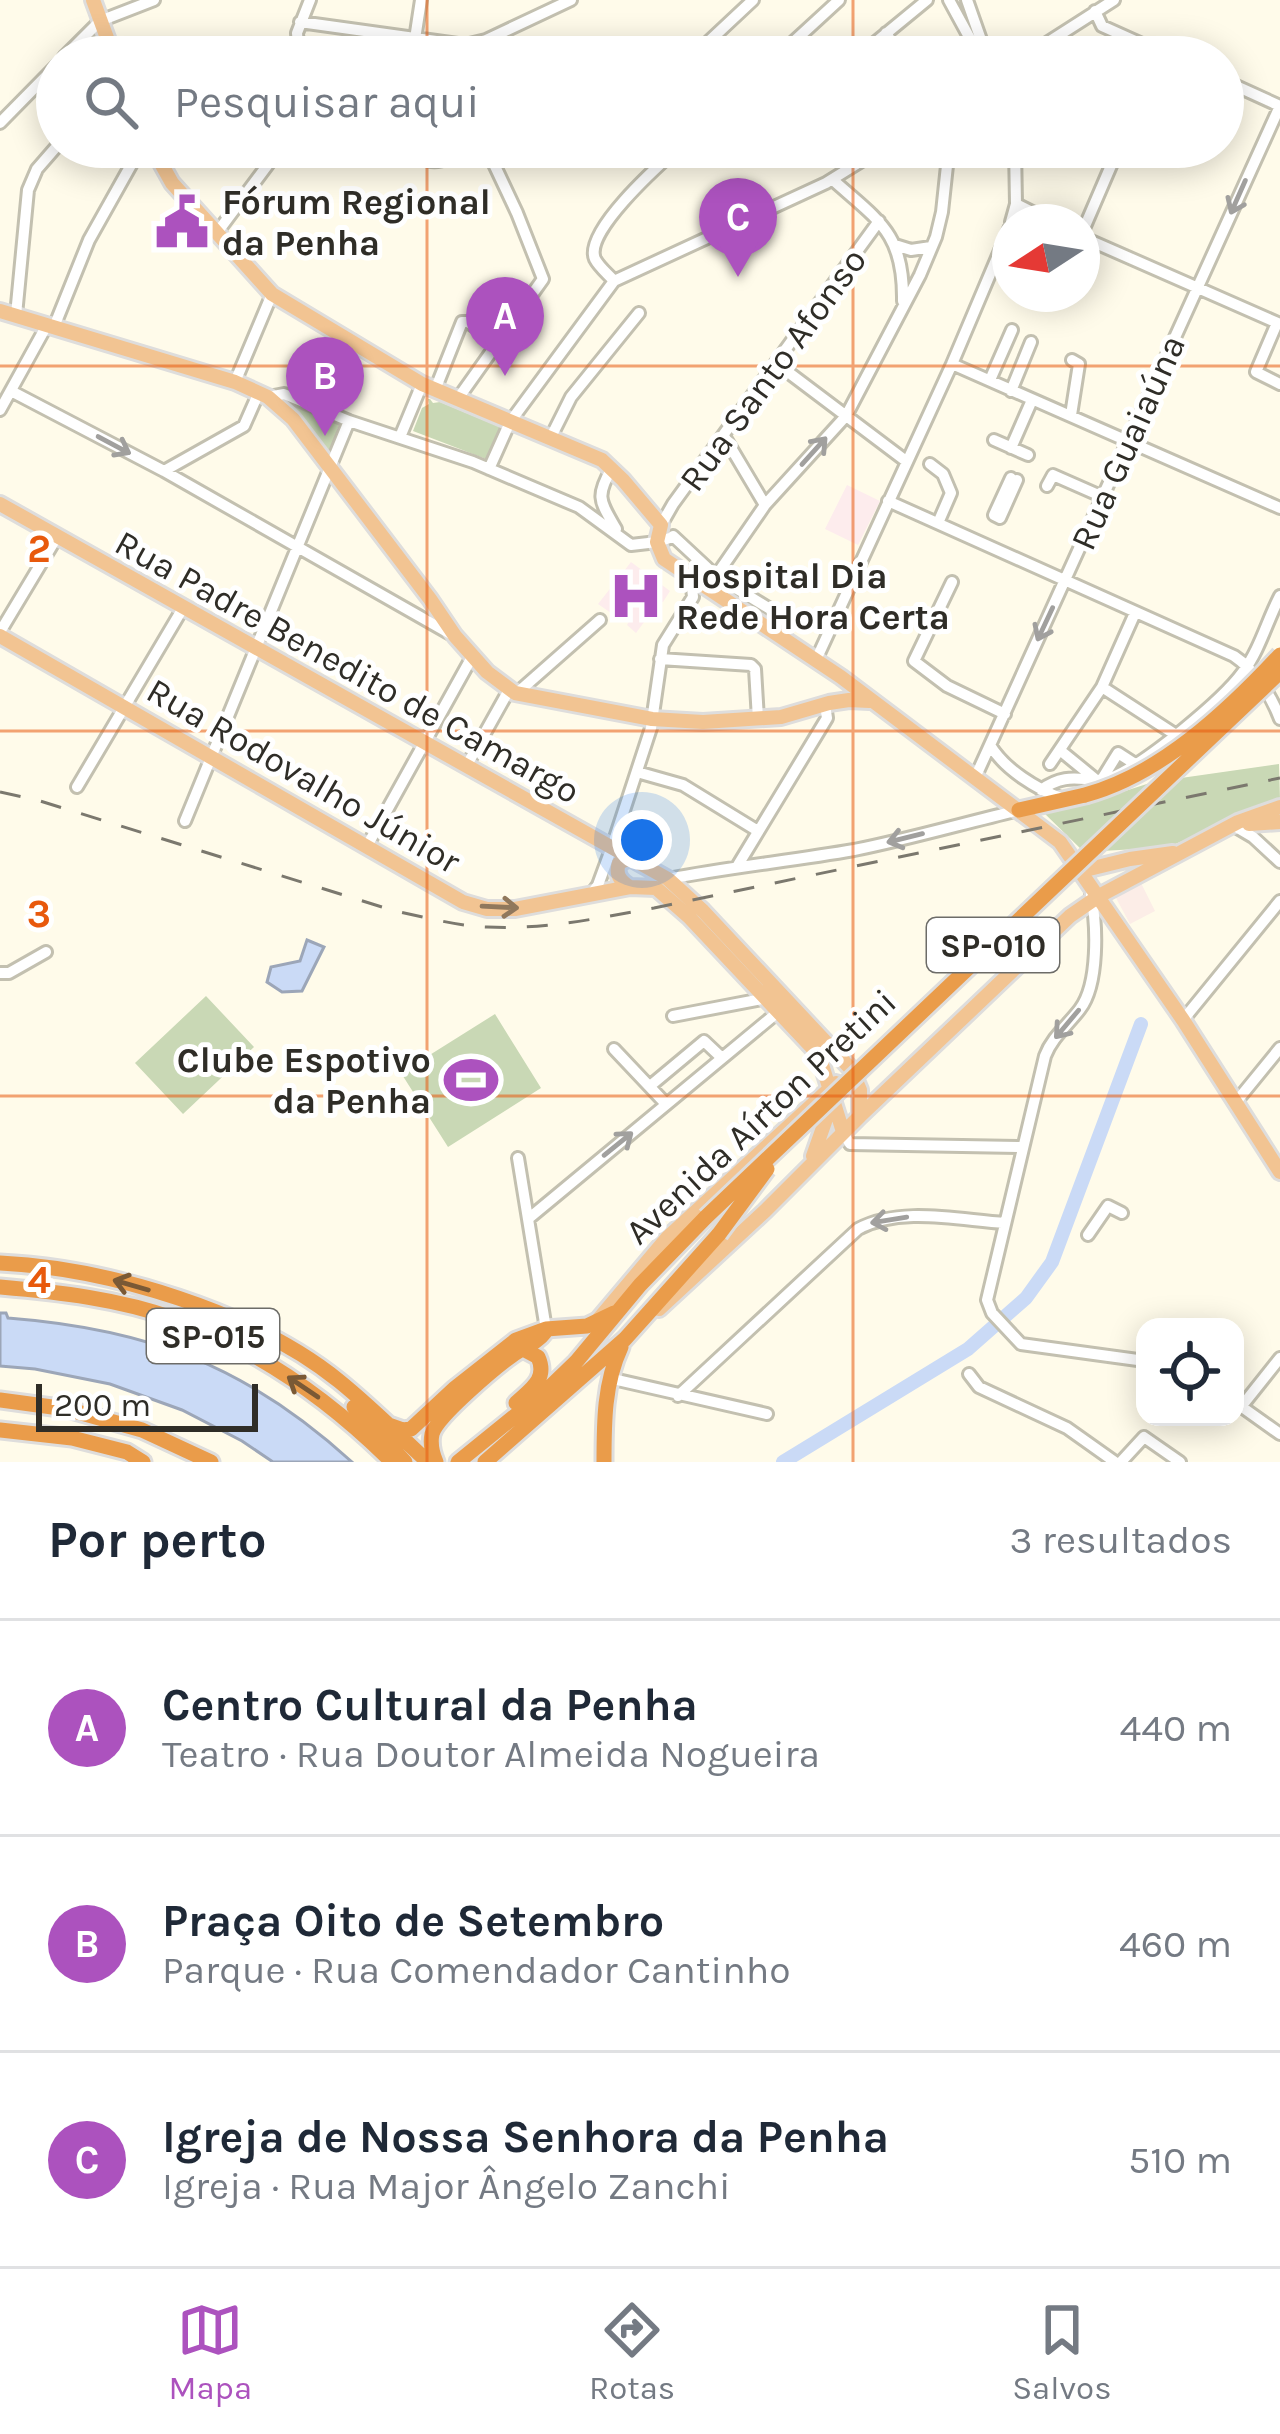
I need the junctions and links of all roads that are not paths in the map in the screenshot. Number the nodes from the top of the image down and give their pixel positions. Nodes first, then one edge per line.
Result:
1 (93, 0) edge
2 (154, 0) edge
3 (310, 0) edge
4 (421, 0) edge
5 (571, 0) edge
6 (753, 0) edge
7 (816, 0) edge
8 (839, 0) edge
9 (926, 0) edge
10 (949, 0) edge
11 (967, 0) edge
12 (1111, 1) edge
13 (826, 11) junction
14 (1096, 11) junction
15 (100, 21) junction
16 (300, 22) junction
17 (886, 32) junction
18 (85, 36) edge
19 (106, 36) edge
20 (297, 36) edge
21 (395, 36) edge
22 (415, 36) edge
23 (491, 36) edge
24 (715, 36) edge
25 (800, 36) edge
26 (882, 36) edge
27 (889, 36) edge
28 (971, 36) edge
29 (978, 36) edge
30 (1057, 36) edge
31 (1123, 36) edge
32 (36, 85) edge
33 (1244, 90) edge
34 (0, 99) edge
35 (1280, 106) edge
36 (11, 111) junction
37 (0, 122) edge
38 (38, 168) edge
39 (131, 168) edge
40 (160, 168) edge
41 (265, 168) edge
42 (495, 168) edge
43 (656, 168) edge
44 (851, 168) edge
45 (947, 168) edge
46 (1015, 168) edge
47 (1110, 168) edge
48 (832, 180) junction
49 (1016, 204) edge
50 (1095, 204) edge
51 (879, 221) junction
52 (216, 234) junction
53 (1100, 243) edge
54 (896, 245) junction
55 (931, 247) junction
56 (992, 269) edge
57 (614, 281) junction
58 (1197, 288) junction
59 (272, 294) junction
60 (903, 304) junction
61 (0, 311) edge
62 (639, 313) dead end
63 (16, 315) junction
64 (1279, 324) edge
65 (50, 326) junction
66 (1012, 330) dead end
67 (483, 332) dead end
68 (1030, 342) dead end
69 (1072, 360) dead end
70 (776, 363) junction
71 (952, 364) junction
72 (990, 380) junction
73 (235, 382) junction
74 (1280, 385) edge
75 (429, 387) junction
76 (11, 391) junction
77 (1011, 391) junction
78 (264, 394) junction
79 (457, 400) junction
80 (1033, 400) junction
81 (0, 410) edge
82 (1071, 415) junction
83 (847, 416) junction
84 (349, 421) junction
85 (510, 422) junction
86 (724, 436) junction
87 (400, 437) junction
88 (550, 440) junction
89 (994, 440) dead end
90 (1127, 441) junction
91 (1011, 448) junction
92 (1028, 455) dead end
93 (906, 461) junction
94 (930, 464) dead end
95 (330, 465) junction
96 (612, 468) junction
97 (489, 469) junction
98 (164, 471) junction
99 (1014, 479) dead end
100 (1047, 486) dead end
101 (1103, 496) junction
102 (888, 501) junction
103 (0, 504) edge
104 (765, 506) junction
105 (1280, 508) edge
106 (660, 519) junction
107 (938, 523) junction
108 (618, 533) junction
109 (57, 537) junction
110 (673, 537) junction
111 (657, 542) junction
112 (985, 544) junction
113 (297, 548) junction
114 (716, 576) junction
115 (691, 577) junction
116 (1065, 580) junction
117 (952, 581) dead end
118 (1280, 596) edge
119 (430, 599) junction
120 (183, 608) junction
121 (770, 609) dead end
122 (1136, 613) junction
123 (416, 614) junction
124 (600, 620) dead end
125 (0, 634) edge
126 (454, 636) junction
127 (255, 648) junction
128 (1280, 656) edge
129 (472, 657) junction
130 (660, 659) junction
131 (816, 660) junction
132 (1247, 665) junction
133 (1280, 672) edge
134 (1280, 683) edge
135 (1102, 687) junction
136 (859, 690) junction
137 (513, 692) junction
138 (874, 702) junction
139 (827, 704) junction
140 (126, 706) junction
141 (804, 712) junction
142 (1005, 714) junction
143 (652, 719) junction
144 (758, 719) junction
145 (1280, 719) edge
146 (822, 727) junction
147 (1175, 735) junction
148 (425, 742) junction
149 (1061, 751) junction
150 (991, 752) junction
151 (213, 756) junction
152 (1050, 764) dead end
153 (467, 765) junction
154 (637, 772) junction
155 (975, 778) junction
156 (1098, 778) junction
157 (77, 788) dead end
158 (1041, 790) junction
159 (1064, 799) junction
160 (1280, 807) edge
161 (1019, 810) junction
162 (185, 820) dead end
163 (1280, 822) edge
164 (1231, 828) junction
165 (758, 831) junction
166 (367, 846) junction
167 (612, 847) junction
168 (1189, 848) junction
169 (630, 858) junction
170 (1130, 859) junction
171 (1280, 862) edge
172 (738, 865) junction
173 (1084, 875) junction
174 (668, 880) junction
175 (1128, 880) junction
176 (630, 887) junction
177 (592, 893) junction
178 (1280, 901) edge
179 (1095, 904) junction
180 (46, 952) dead end
181 (2, 974) edge
182 (767, 998) junction
183 (785, 1007) junction
184 (673, 1016) dead end
185 (1183, 1020) junction
186 (1280, 1048) edge
187 (614, 1049) dead end
188 (722, 1058) junction
189 (851, 1070) junction
190 (650, 1086) junction
191 (830, 1089) junction
192 (1236, 1102) junction
193 (666, 1104) junction
194 (811, 1106) junction
195 (860, 1116) junction
196 (843, 1132) junction
197 (1023, 1147) junction
198 (518, 1158) dead end
199 (809, 1167) junction
200 (1280, 1172) edge
201 (1122, 1213) dead end
202 (528, 1219) junction
203 (1005, 1223) junction
204 (1088, 1234) dead end
205 (654, 1254) junction
206 (0, 1263) edge
207 (0, 1287) edge
208 (635, 1291) junction
209 (617, 1313) junction
210 (596, 1322) junction
211 (545, 1329) junction
212 (630, 1332) junction
213 (523, 1349) junction
214 (1280, 1358) edge
215 (1136, 1360) edge
216 (315, 1364) junction
217 (969, 1374) dead end
218 (609, 1378) junction
219 (678, 1396) junction
220 (1244, 1397) edge
221 (0, 1400) edge
222 (1244, 1408) edge
223 (767, 1414) dead end
224 (387, 1425) junction
225 (499, 1427) junction
226 (0, 1430) edge
227 (1280, 1434) edge
228 (127, 1452) junction
229 (143, 1462) edge
230 (157, 1462) edge
231 (212, 1462) edge
232 (392, 1462) edge
233 (405, 1462) edge
234 (432, 1462) edge
235 (458, 1462) edge
236 (485, 1462) edge
237 (604, 1462) edge
238 (1118, 1462) edge
239 (1180, 1462) edge

1 - 15 main road
2 - 15 street
3 - 16 street
4 - 22 street
5 - 23 street
6 - 24 street
7 - 13 street
8 - 13 street
9 - 17 street
10 - 28 street
11 - 29 street
12 - 14 street
13 - 25 street
14 - 30 street
14 - 31 street
15 - 18 street
15 - 19 main road
16 - 20 street
16 - 21 street
17 - 26 street
17 - 27 street
32 - 36 street
33 - 35 street
34 - 36 street
35 -> 58 street, Rua Guaiaúna
36 - 37 street
38 - 63 street
39 - 65 street
40 - 52 main road
41 - 52 street
42 - 79 street
43 - 57 street
44 - 48 street
45 - 55 street
46 - 49 street
47 - 50 street
48 - 51 street
48 - 57 street
51 - 54 street
51 - 70 street, Rua Santo Afonso
52 - 59 main road
53 - 58 street
54 - 55 street
54 - 60 street
55 - 60 street
56 - 71 street
57 - 85 street
58 - 64 street
58 - 90 street, Rua Guaiaúna
59 - 73 street
59 - 75 main road
60 - 83 street
61 - 63 main road
62 - 88 street
63 - 65 main road
64 - 74 street
65 - 73 main road
65 - 76 street
66 - 72 street
67 - 75 street
68 - 77 street
69 - 82 street
70 - 83 street
70 - 86 street, Rua Santo Afonso
71 - 72 street
71 - 93 street
72 - 77 street
73 - 78 main road
75 - 79 main road
75 - 87 street
76 - 81 street
76 -> 98 street
77 - 80 street
78 - 84 street
78 - 95 main road
78 - 98 street
79 - 85 main road
80 - 82 street
80 - 91 street
82 - 90 street
83 - 93 street
104 -> 83 street
84 - 87 street
84 - 95 street
85 - 88 main road
85 - 97 street
86 - 104 street
86 - 106 street, Rua Santo Afonso
87 - 97 street
88 - 96 main road
89 - 91 street
90 - 101 street, Rua Guaiaúna
90 - 105 street
91 - 92 street
93 - 102 street
94 - 107 street
95 - 113 street
95 - 119 main road
96 - 106 main road
96 - 108 street
97 - 108 street
98 - 113 street
99 - 112 street
100 - 101 street
101 - 116 street, Rua Guaiaúna
102 - 107 street
102 - 131 street
103 - 109 main road, Rua Padre Benedito de Camargo
104 - 114 street
106 - 110 street
106 - 111 main road
107 - 112 street
108 - 111 street
109 - 120 main road, Rua Padre Benedito de Camargo
109 - 125 street
110 - 111 street
110 - 114 street
111 - 115 main road
112 - 116 street
113 - 123 street
113 - 127 street
114 - 121 street
115 - 130 street
115 - 131 main road
116 - 122 street
116 -> 142 street, Rua Guaiaúna
117 - 142 street
118 - 132 street
119 - 123 main road
119 - 126 main road
120 - 127 main road, Rua Padre Benedito de Camargo
120 - 140 street
122 - 132 street
122 - 135 street
123 - 126 street
124 - 137 street
125 - 140 main road, Rua Rodovalho Júnior
126 - 129 main road
127 - 148 main road, Rua Padre Benedito de Camargo
127 - 151 street
128 - 159 highway, bridge
129 - 137 main road
129 - 148 street
130 - 143 street
130 - 144 street
131 - 136 main road
132 - 145 street
132 - 147 street
133 - 208 highway, Avenida Aírton Pretini / SP-010, bridge
134 - 212 highway, Avenida Aírton Pretini / SP-010, bridge
135 - 147 street
135 - 149 street
136 - 138 main road
136 - 139 main road
137 - 143 main road
137 - 153 street
138 - 139 main road
138 - 155 main road
139 - 141 main road
139 - 146 street
140 - 151 main road, Rua Rodovalho Júnior
140 - 157 street
141 - 144 main road
141 - 146 street
142 - 150 street, Rua Guaiaúna
143 - 144 main road
143 - 154 street
146 - 165 street
147 - 156 street
148 - 153 main road, Rua Padre Benedito de Camargo
148 - 166 street
149 - 152 street
149 - 156 street
150 - 155 street, Rua Guaiaúna
150 - 158 street
151 - 162 street
151 - 166 main road, Rua Rodovalho Júnior
153 - 167 main road, Rua Padre Benedito de Camargo
154 - 165 street
154 - 167 street
155 - 161 main road
156 - 158 street
158 - 159 street
159 - 161 highway
160 - 164 main road
161 -> 172 street
161 - 173 main road
163 - 164 main road
164 - 168 main road
164 - 171 street
165 - 172 street
166 -> 177 main road, Rua Rodovalho Júnior
167 - 169 main road, Rua Padre Benedito de Camargo
167 - 177 street
168 - 170 main road, Avenida Aírton Pretini
168 - 175 main road
169 - 174 main road, Rua Padre Benedito de Camargo
169 - 176 main road
170 - 173 main road, Avenida Aírton Pretini
170 - 175 main road
172 - 174 street
173 - 179 main road
173 - 189 main road, Avenida Aírton Pretini
174 - 183 main road, Rua Padre Benedito de Camargo
175 - 179 main road
176 - 177 main road, Rua Rodovalho Júnior
176 - 182 main road
178 - 185 street
179 - 185 main road
179 - 195 main road, Avenida Aírton Pretini
179 -> 197 street
180 - 181 street
182 - 183 main road
182 - 184 street
183 - 188 street
183 - 189 main road
183 - 191 main road
185 - 192 main road
186 - 192 street
187 - 190 street
188 - 190 street
188 - 193 street
189 - 191 main road, Avenida Aírton Pretini
189 - 195 main road
190 - 193 street
191 - 194 main road, Avenida Aírton Pretini
191 - 196 main road
192 - 200 main road
202 -> 193 street
194 - 199 main road
194 - 205 main road, Avenida Aírton Pretini
195 - 196 main road, Avenida Aírton Pretini
196 - 197 street
196 - 199 main road, Avenida Aírton Pretini
197 - 203 street
198 - 202 street
199 - 212 main road, Avenida Aírton Pretini
201 - 204 street
202 - 211 street
203 - 215 street
203 -> 219 street
205 - 208 highway
205 - 210 main road, Avenida Aírton Pretini
216 -> 206 highway
232 -> 207 highway, SP-015
208 - 209 highway, Avenida Aírton Pretini / SP-010
209 - 210 highway
209 - 225 highway, Avenida Aírton Pretini / SP-010
210 - 211 highway
211 - 213 highway
211 - 224 highway
212 - 218 highway
212 - 236 highway, Avenida Aírton Pretini / SP-010
213 - 225 highway
213 - 234 highway
214 - 220 street
216 - 224 highway
216 - 233 highway
217 - 238 street
218 - 219 street
218 - 237 highway
219 - 223 street
221 - 231 highway
222 - 227 street
224 - 234 highway
225 - 235 highway, Avenida Aírton Pretini / SP-010
226 - 228 highway
228 - 229 highway
228 - 230 highway
238 - 239 street

